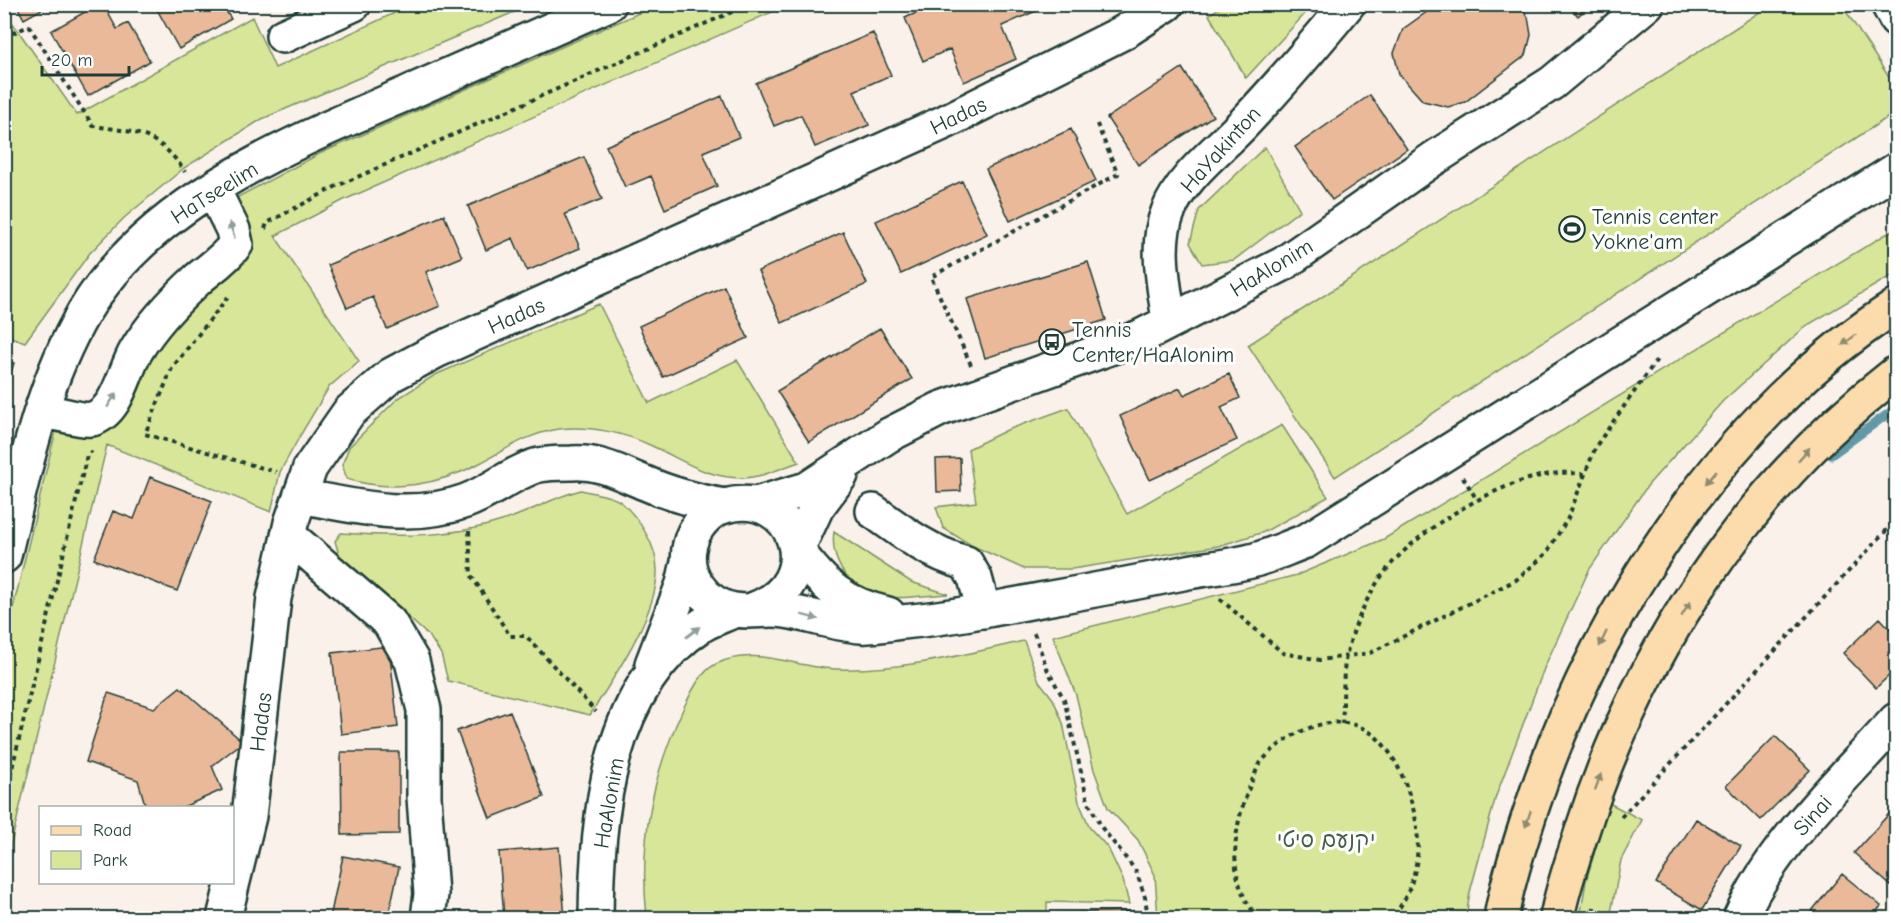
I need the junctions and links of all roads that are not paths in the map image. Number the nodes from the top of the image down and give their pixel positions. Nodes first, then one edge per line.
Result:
1 (354, 4) edge
2 (609, 4) edge
3 (1167, 4) edge
4 (1348, 4) edge
5 (1647, 4) edge
6 (1888, 4) edge
7 (1896, 19) edge
8 (283, 36) dead end
9 (1896, 170) edge
10 (207, 193) junction
11 (1896, 306) edge
12 (1169, 322) junction
13 (1896, 373) edge
14 (42, 411) junction
15 (856, 458) junction
16 (645, 483) junction
17 (303, 489) junction
18 (756, 504) junction
19 (724, 506) junction
20 (873, 511) dead end
21 (288, 535) junction
22 (796, 550) junction
23 (689, 553) junction
24 (4, 556) edge
25 (744, 610) junction
26 (984, 611) junction
27 (940, 619) junction
28 (641, 692) junction
29 (1896, 720) edge
30 (234, 877) edge
31 (232, 884) edge
32 (224, 918) edge
33 (428, 918) edge
34 (596, 918) edge
35 (1501, 918) edge
36 (1557, 918) edge
37 (1740, 918) edge

1 - 8 street
2 - 10 street, HaTseelim
3 - 17 street, Hadas
4 - 12 street, HaYakinton
5 - 12 street, HaAlonim
6 - 7 street
9 - 26 street
10 - 14 street, HaTseelim
14 -> 10 street
11 -> 35 main road
12 - 15 street, HaAlonim
36 -> 13 main road
14 - 24 street, HaTseelim
15 - 18 street, HaAlonim
15 - 22 street, HaAlonim
16 - 17 street
16 - 19 street
16 - 23 street
17 - 21 street, Hadas
18 - 19 street
18 - 22 street
19 - 23 street
20 - 26 street
21 - 30 street, Hadas
21 - 33 street
22 - 25 street
22 - 27 street
23 - 25 street
23 - 28 street, HaAlonim
25 -> 27 street
28 -> 25 street, HaAlonim
26 - 27 street
28 - 34 street, HaAlonim
29 - 37 street, Sinai
31 - 32 street, Hadas

